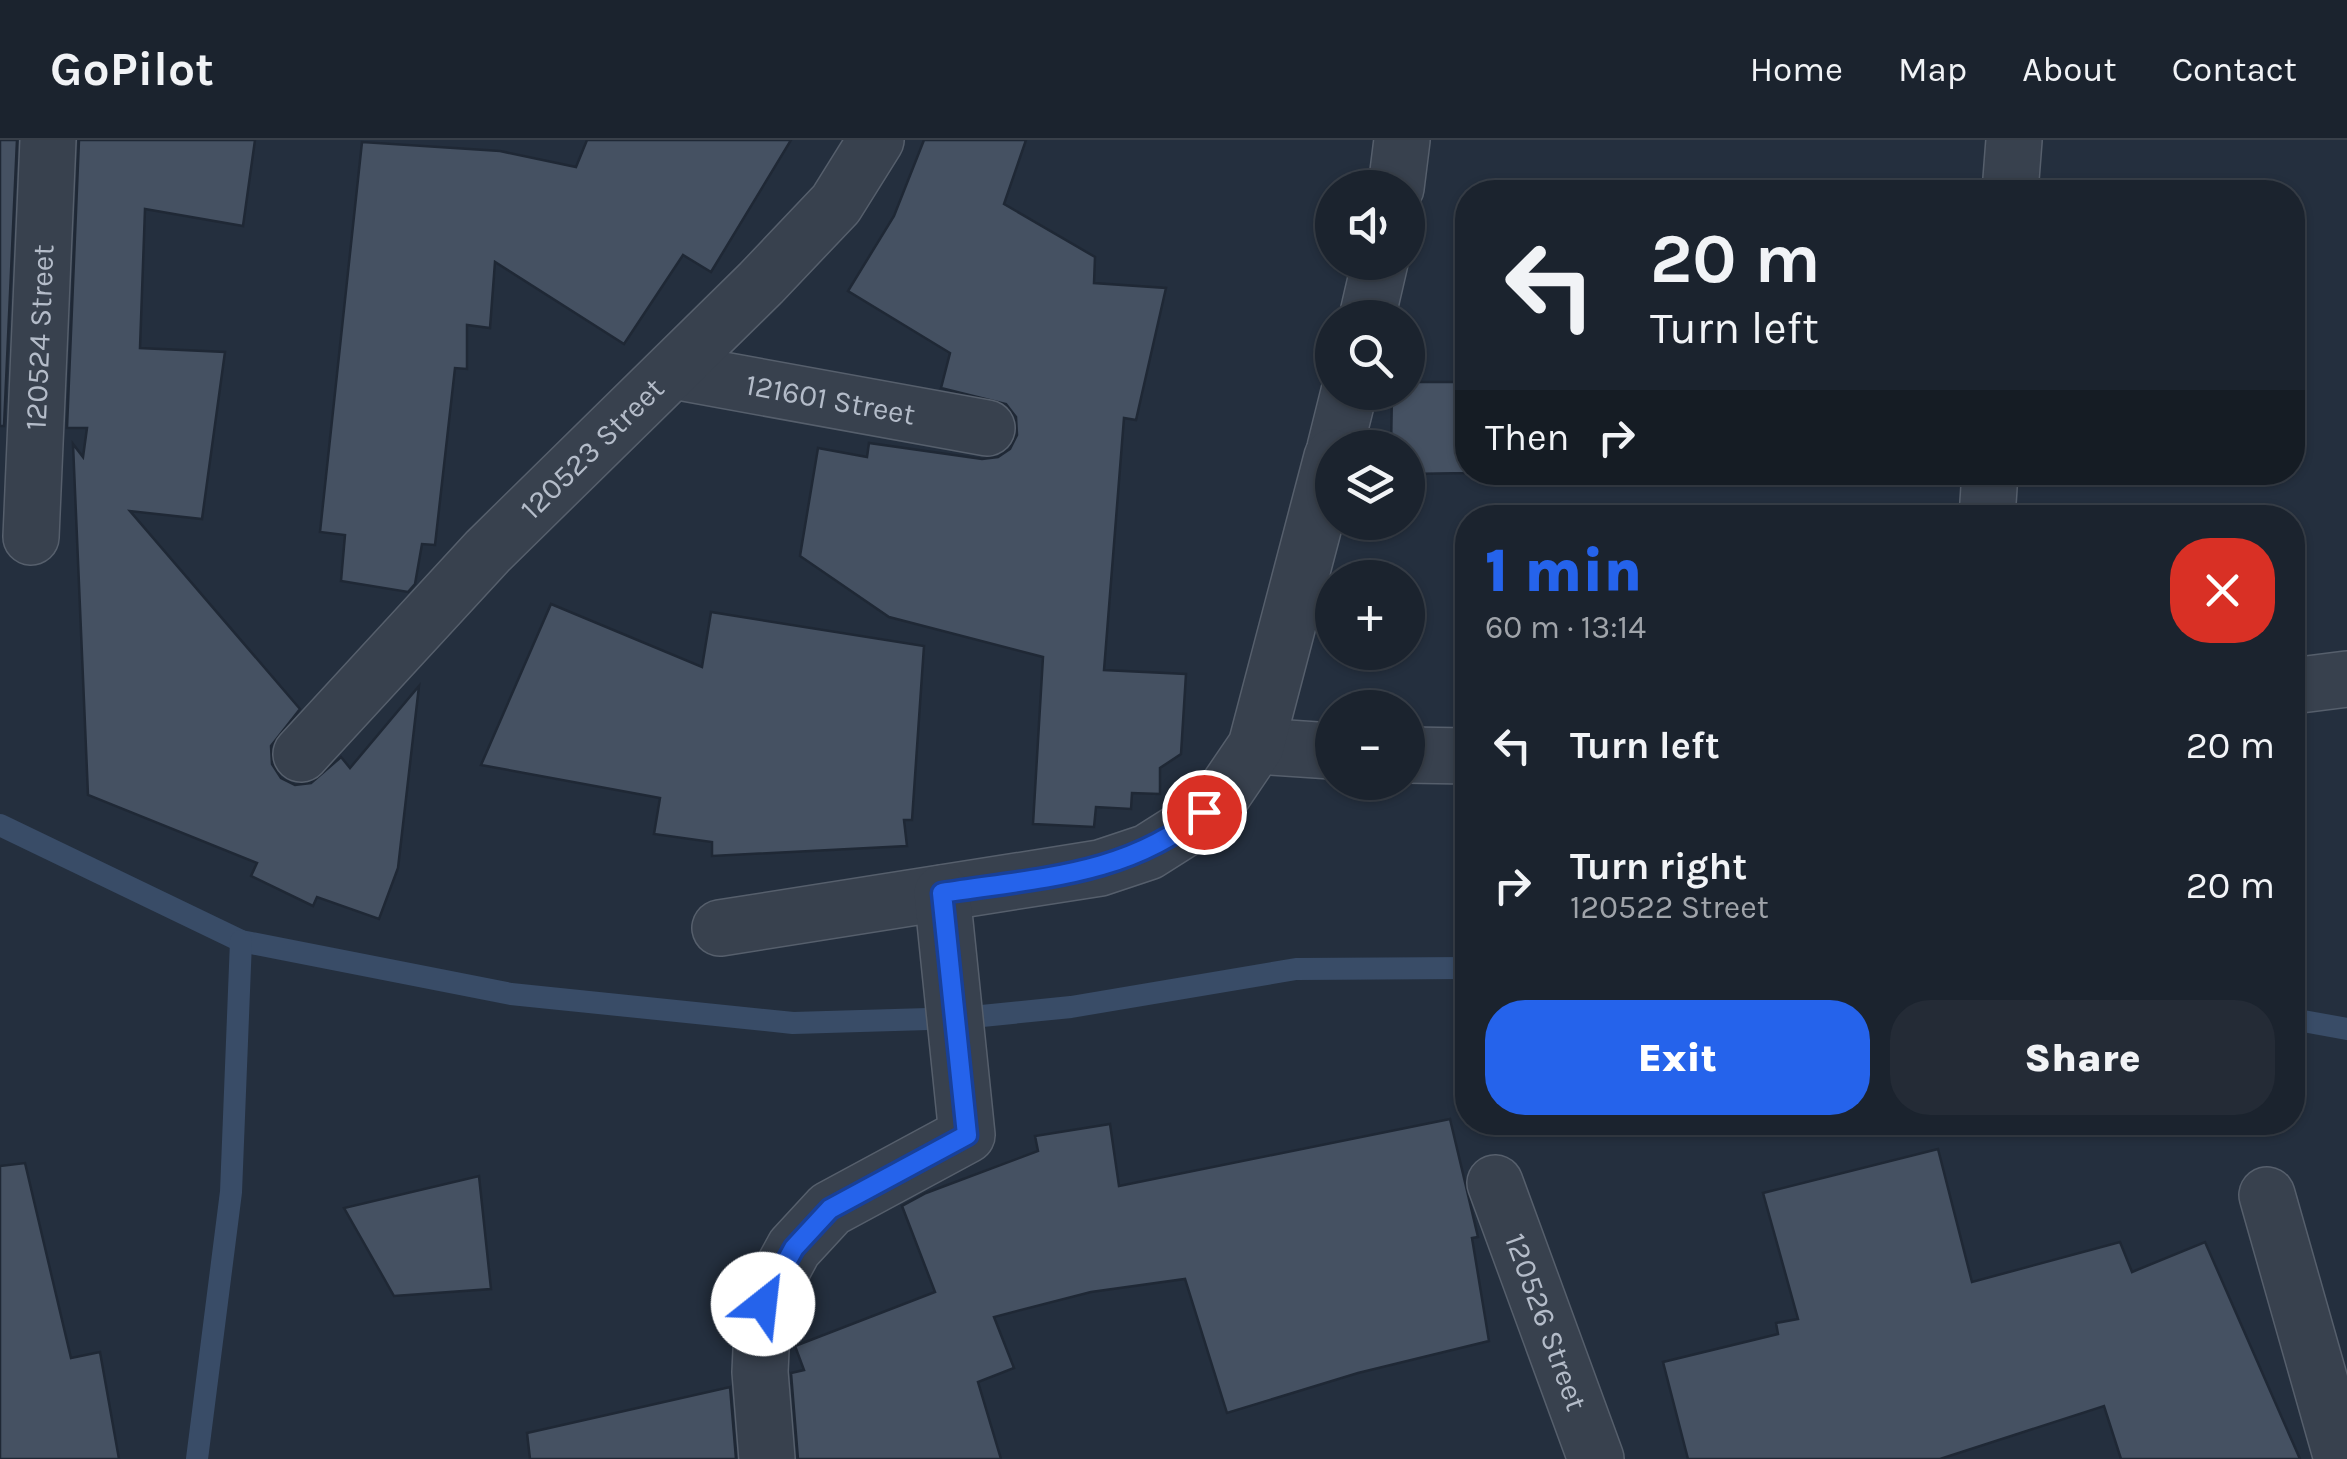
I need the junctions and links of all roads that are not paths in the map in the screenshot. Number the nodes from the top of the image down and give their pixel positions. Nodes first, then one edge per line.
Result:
1 (48, 140) edge
2 (876, 140) edge
3 (1402, 140) edge
4 (2014, 140) edge
5 (1398, 170) edge
6 (2011, 180) edge
7 (673, 370) junction
8 (987, 428) dead end
9 (1315, 522) edge
10 (31, 537) dead end
11 (2347, 678) edge
12 (2305, 684) edge
13 (1256, 746) junction
14 (1315, 749) edge
15 (301, 754) dead end
16 (1425, 755) edge
17 (1455, 756) edge
18 (942, 893) junction
19 (720, 928) dead end
20 (1494, 1182) dead end
21 (2267, 1195) dead end
22 (767, 1459) edge
23 (1596, 1459) edge
24 (2342, 1459) edge

1 - 10 street, 120524 Street
2 - 7 street, 120523 Street
3 - 5 street
4 - 6 street
7 - 8 street, 121601 Street
7 - 15 street, 120523 Street
9 - 13 street
11 - 12 street
13 - 14 street
13 - 18 street
16 - 17 street
18 - 19 street
18 - 22 street
20 - 23 street, 120526 Street
21 - 24 street

